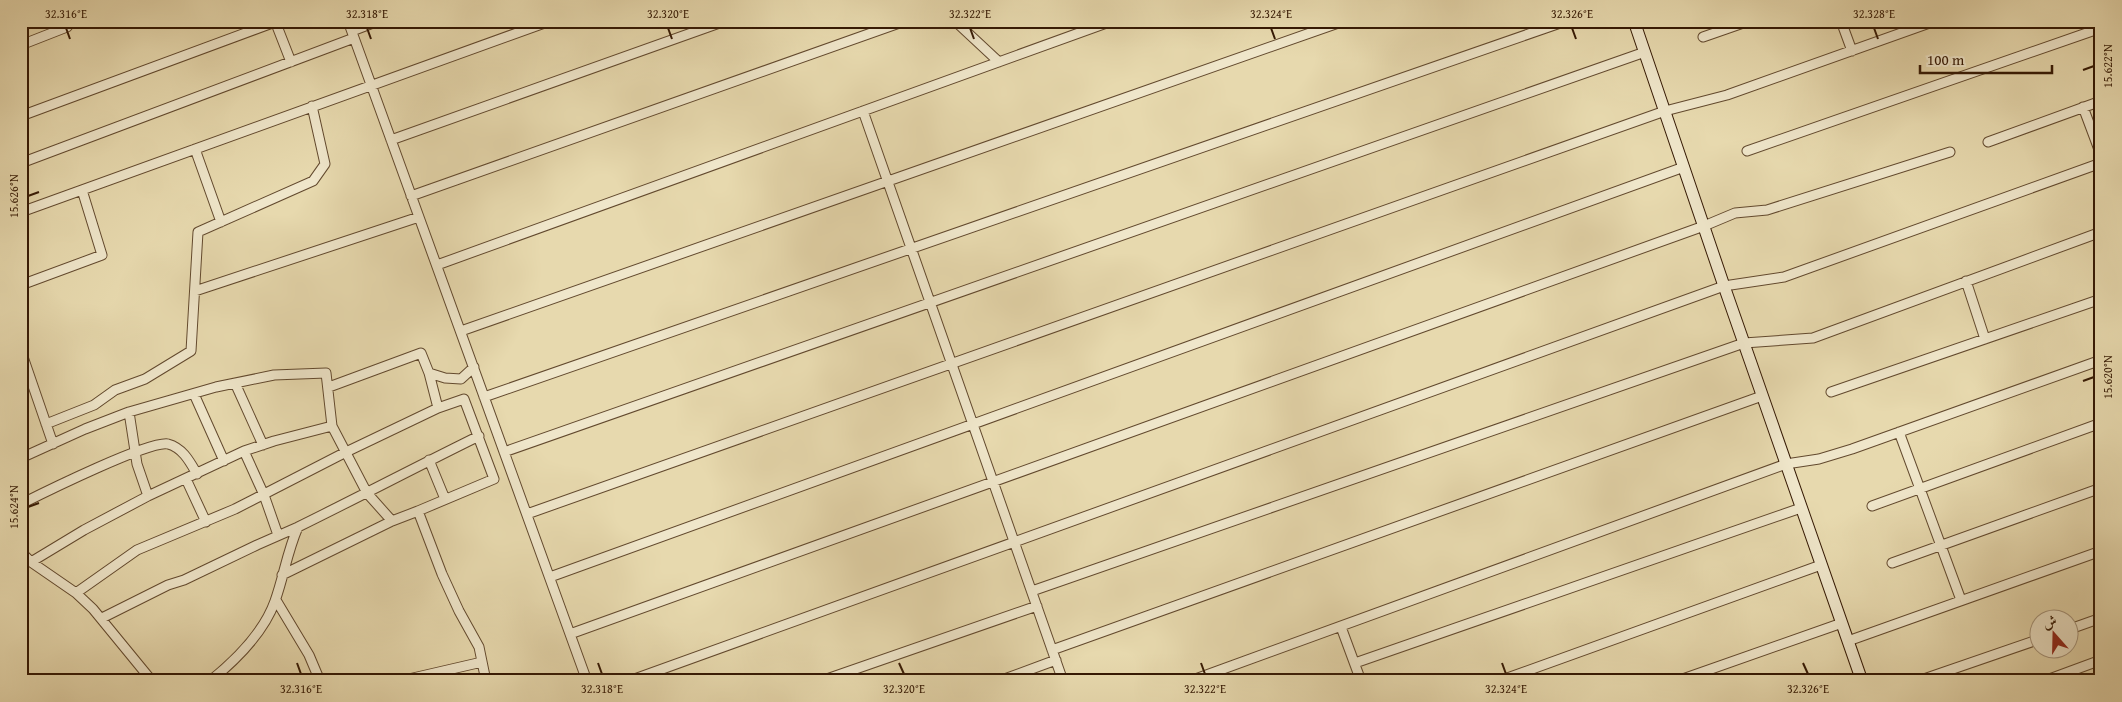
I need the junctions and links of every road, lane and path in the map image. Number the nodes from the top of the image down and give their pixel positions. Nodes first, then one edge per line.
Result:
1 (275, 21) edge
2 (348, 21) edge
3 (378, 21) edge
4 (550, 21) edge
5 (725, 21) edge
6 (905, 21) edge
7 (955, 21) edge
8 (1112, 21) edge
9 (1344, 21) edge
10 (1566, 21) edge
11 (1634, 21) edge
12 (1748, 21) edge
13 (1841, 21) edge
14 (1935, 21) edge
15 (68, 23) edge
16 (534, 24) edge
17 (2101, 28) edge
18 (353, 35) junction
19 (1703, 37) dead end
20 (21, 45) edge
21 (1852, 51) junction
22 (1645, 52) junction
23 (291, 62) junction
24 (999, 62) junction
25 (371, 85) junction
26 (2101, 101) edge
27 (312, 106) junction
28 (2083, 107) junction
29 (1665, 111) junction
30 (862, 112) junction
31 (21, 116) edge
32 (391, 140) junction
33 (1988, 142) dead end
34 (195, 149) junction
35 (1747, 151) dead end
36 (1950, 152) dead end
37 (2101, 155) edge
38 (21, 163) edge
39 (2101, 163) edge
40 (1684, 167) junction
41 (888, 182) junction
42 (82, 190) junction
43 (411, 196) junction
44 (21, 212) edge
45 (419, 217) junction
46 (221, 222) junction
47 (1704, 226) junction
48 (2101, 232) edge
49 (911, 249) junction
50 (437, 266) junction
51 (1966, 281) junction
52 (21, 285) edge
53 (1724, 286) junction
54 (195, 291) junction
55 (2101, 299) edge
56 (930, 302) junction
57 (461, 331) junction
58 (1985, 339) junction
59 (1744, 343) junction
60 (21, 351) edge
61 (2101, 360) edge
62 (952, 363) junction
63 (474, 367) junction
64 (429, 373) junction
65 (235, 382) junction
66 (329, 387) junction
67 (1831, 392) dead end
68 (194, 394) junction
69 (1762, 396) junction
70 (484, 397) junction
71 (438, 408) junction
72 (129, 412) junction
73 (2101, 423) edge
74 (46, 424) junction
75 (973, 424) junction
76 (332, 426) junction
77 (1900, 432) junction
78 (479, 436) junction
79 (53, 444) junction
80 (263, 445) junction
81 (244, 452) junction
82 (346, 452) junction
83 (504, 452) junction
84 (135, 453) junction
85 (21, 458) edge
86 (430, 460) junction
87 (224, 461) junction
88 (1786, 464) junction
89 (197, 474) junction
90 (186, 479) junction
91 (994, 482) junction
92 (1920, 488) junction
93 (2101, 488) edge
94 (367, 493) junction
95 (264, 495) junction
96 (148, 496) junction
97 (445, 499) junction
98 (21, 504) edge
99 (1872, 506) dead end
100 (1801, 508) junction
101 (418, 511) junction
102 (527, 514) junction
103 (206, 522) junction
104 (392, 522) junction
105 (298, 527) junction
106 (278, 535) junction
107 (1014, 542) junction
108 (1941, 546) junction
109 (2101, 551) edge
110 (22, 553) edge
111 (31, 562) junction
112 (1821, 564) junction
113 (1892, 564) dead end
114 (282, 575) junction
115 (550, 577) junction
116 (1032, 591) junction
117 (76, 592) junction
118 (276, 600) junction
119 (1961, 600) junction
120 (1037, 606) junction
121 (102, 618) junction
122 (2101, 618) edge
123 (1842, 624) junction
124 (2080, 625) edge
125 (1341, 627) junction
126 (570, 634) junction
127 (1848, 641) junction
128 (2030, 642) edge
129 (1052, 650) junction
130 (1056, 660) junction
131 (2101, 660) edge
132 (482, 662) junction
133 (1355, 663) junction
134 (152, 681) edge
135 (210, 681) edge
136 (320, 681) edge
137 (400, 681) edge
138 (486, 681) edge
139 (588, 681) edge
140 (629, 681) edge
141 (821, 681) edge
142 (999, 681) edge
143 (1063, 681) edge
144 (1190, 681) edge
145 (1361, 681) edge
146 (1499, 681) edge
147 (1677, 681) edge
148 (1862, 681) edge
149 (1918, 681) edge
150 (2044, 681) edge

1 - 23 street
1 - 31 street
2 - 18 street
3 - 18 street
4 - 16 street
5 - 32 street
6 - 43 street
7 - 24 street
8 - 24 street
9 - 41 street
10 - 49 street
11 - 22 street
12 - 19 street
13 - 21 street
14 - 21 street
15 - 20 street
16 - 25 street
17 - 35 street
18 - 23 street
18 - 25 street
21 - 29 street
22 - 29 street
22 - 56 street
23 - 38 street
24 - 30 street
25 - 27 street
25 - 32 street
26 - 28 street
27 - 34 street
27 - 46 street
28 - 33 street
28 - 37 street
29 - 40 street
29 - 62 street
30 - 41 street
30 - 50 street
32 - 43 street
34 - 42 street
34 - 46 street
36 - 47 street
39 - 53 street
40 - 47 street
40 - 75 street
41 - 49 street
41 - 57 street
42 - 44 street
42 - 52 street
43 - 45 street
45 - 50 street
45 - 54 street
46 - 54 street
47 - 53 street
47 - 91 street
48 - 51 street
49 - 56 street
49 - 70 street
50 - 57 street
51 - 58 street
51 - 59 street
53 - 59 street
53 - 107 street
54 - 74 street
55 - 58 street
56 - 62 street
56 - 83 street
57 - 63 street
58 - 67 street
59 - 69 street
59 - 116 street
60 - 74 street
61 - 77 street
62 - 75 street
62 - 102 street
63 - 64 street
63 - 70 street
64 - 66 street
64 - 71 street
65 - 66 street
65 - 68 street
65 - 80 street
66 - 76 street
68 - 72 street
68 - 87 street
69 - 88 street
69 - 129 street
70 - 83 street
71 - 78 street
71 - 82 street
72 - 79 street
72 - 84 street
73 - 92 street
74 - 79 street
75 - 91 street
75 - 115 street
76 - 80 street
76 - 82 street
77 - 88 street
77 - 92 street
78 - 86 street
78 - 97 street
79 - 85 street
80 - 81 street
81 - 87 street
81 - 95 street
82 - 94 street
82 - 95 street
83 - 102 street
84 - 89 street
84 - 96 street
84 - 98 street
86 - 94 street
86 - 97 street
87 - 89 street
88 - 100 street
88 - 125 street
89 - 90 street
90 - 96 street
90 - 103 street
91 - 107 street
91 - 126 street
92 - 99 street
92 - 108 street
93 - 108 street
94 - 104 street
94 - 105 street
95 - 103 street
95 - 106 street
96 - 111 street
97 - 101 street
100 - 112 street
100 - 133 street
101 - 104 street
101 - 132 street
102 - 115 street
103 - 117 street
104 - 114 street
105 - 106 street
105 - 114 street
106 - 121 street
107 - 116 street
107 - 140 street
108 - 113 street
108 - 119 street
109 - 119 street
110 - 111 street
111 - 117 street
112 - 123 street
112 - 146 street
114 - 118 street
115 - 126 street
116 - 120 street
117 - 121 street
118 - 135 street
118 - 136 street
119 - 127 street
120 - 129 street
120 - 141 street
121 - 134 street
122 - 124 street
123 - 127 street
123 - 147 street
125 - 133 street
125 - 144 street
126 - 139 street
127 - 148 street
128 - 149 street
129 - 130 street
130 - 142 street
130 - 143 street
131 - 150 street
132 - 137 street
132 - 138 street
133 - 145 street

